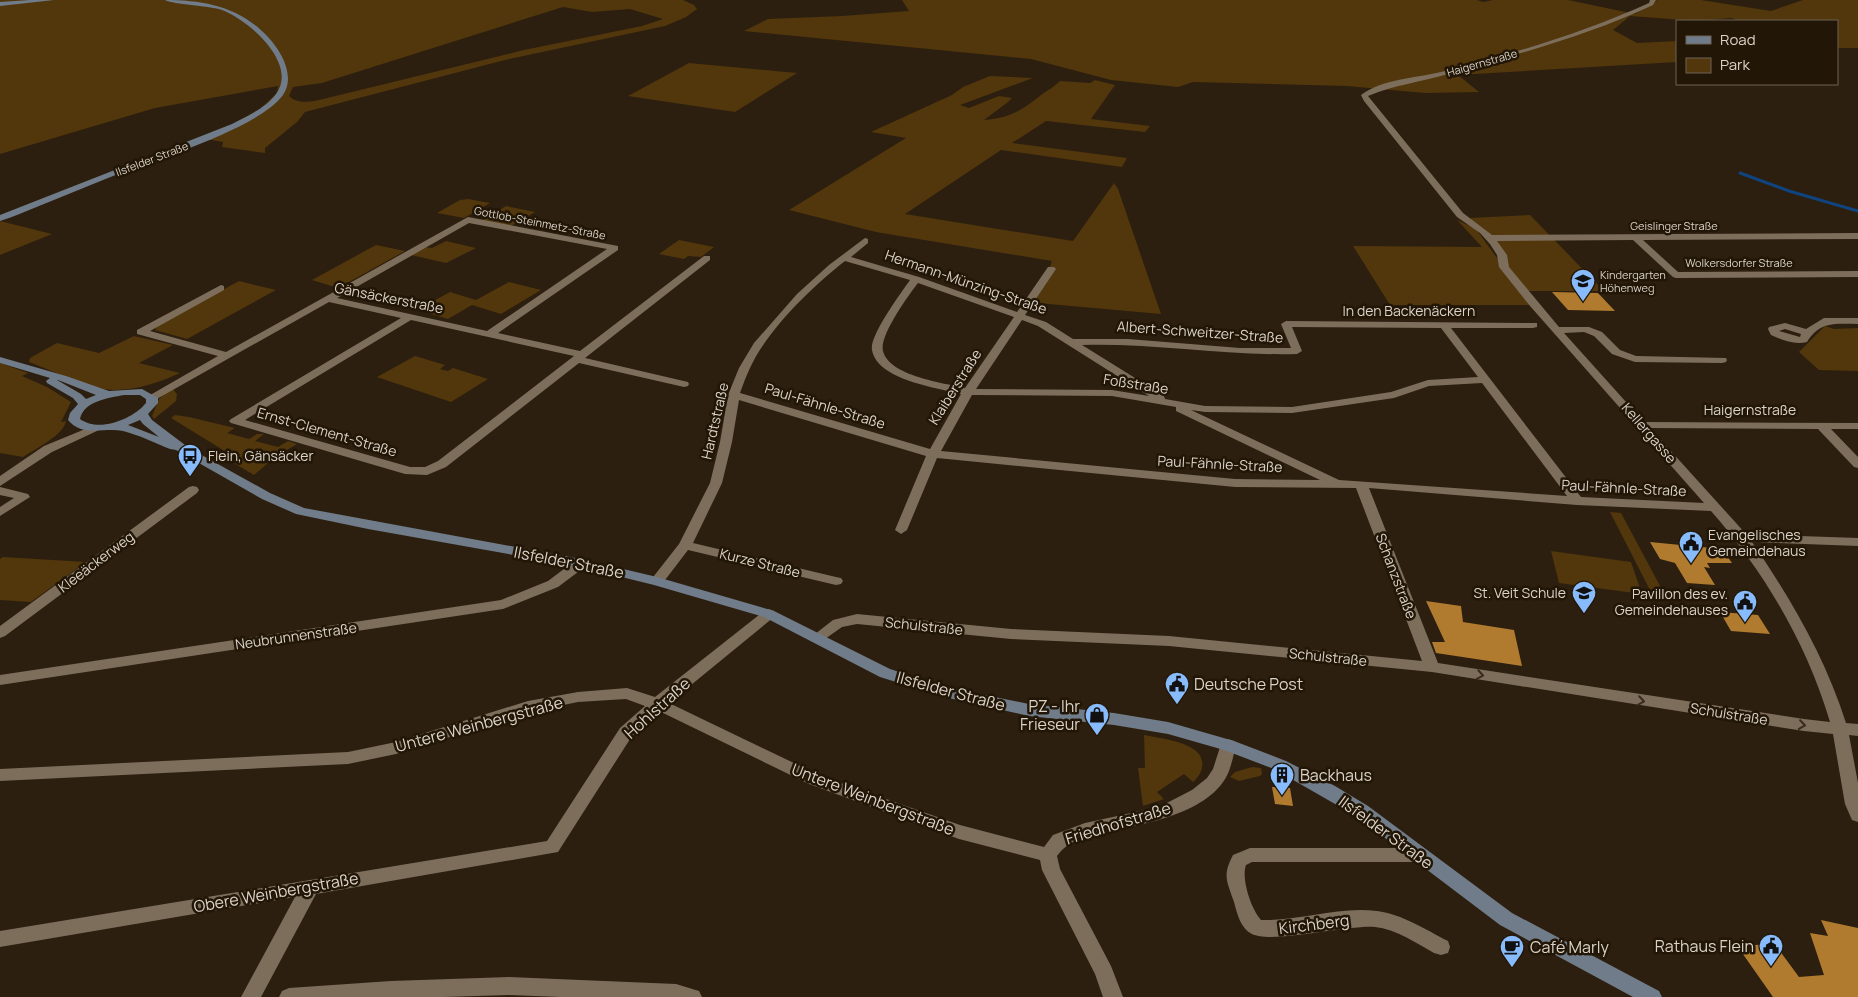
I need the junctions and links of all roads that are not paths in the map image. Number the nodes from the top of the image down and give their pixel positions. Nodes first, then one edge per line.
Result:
1 (51, 0) edge
2 (168, 0) edge
3 (1653, 0) edge
4 (0, 4) edge
5 (1400, 144) joint
6 (0, 218) edge
7 (1858, 236) edge
8 (1635, 237) junction
9 (1489, 238) junction
10 (865, 241) dead end
11 (707, 258) dead end
12 (845, 258) junction
13 (1051, 269) dead end
14 (1858, 274) edge
15 (916, 279) junction
16 (222, 288) dead end
17 (328, 298) junction
18 (410, 316) junction
19 (1019, 316) junction
20 (1858, 321) edge
21 (1286, 324) joint
22 (1444, 325) junction
23 (1533, 325) dead end
24 (1558, 330) junction
25 (1807, 333) dead end
26 (490, 334) junction
27 (1071, 342) junction
28 (226, 355) junction
29 (580, 357) junction
30 (0, 360) edge
31 (1722, 360) dead end
32 (19, 366) junction
33 (203, 367) junction
34 (1483, 380) junction
35 (684, 384) dead end
36 (138, 392) junction
37 (968, 392) junction
38 (734, 394) junction
39 (108, 395) junction
40 (151, 398) junction
41 (85, 405) junction
42 (1171, 405) junction
43 (143, 414) junction
44 (77, 424) junction
45 (1641, 425) junction
46 (1820, 425) junction
47 (112, 426) junction
48 (1858, 426) edge
49 (95, 428) junction
50 (48, 449) junction
51 (185, 451) junction
52 (933, 454) junction
53 (1858, 464) edge
54 (0, 482) edge
55 (1337, 483) junction
56 (1361, 484) junction
57 (193, 490) dead end
58 (0, 491) edge
59 (1577, 501) junction
60 (1714, 508) junction
61 (0, 512) edge
62 (902, 530) dead end
63 (1742, 538) junction
64 (1858, 542) edge
65 (685, 545) junction
66 (581, 563) junction
67 (657, 581) junction
68 (836, 582) dead end
69 (769, 614) junction
70 (0, 633) edge
71 (817, 638) junction
72 (1432, 667) junction
73 (0, 680) edge
74 (657, 704) junction
75 (1840, 730) junction
76 (1858, 730) edge
77 (1228, 746) junction
78 (0, 775) edge
79 (1858, 815) edge
80 (552, 847) joint
81 (1048, 855) junction
82 (1420, 855) junction
83 (311, 886) junction
84 (0, 939) edge
85 (1441, 947) dead end
86 (251, 997) edge
87 (289, 997) edge
88 (692, 997) edge
89 (1113, 997) edge
90 (1652, 997) edge

1 - 4 main road
2 - 6 main road, Ilsfelder Straße
3 - 5 street, Haigernstraße
5 - 9 street, Kellergasse
7 - 8 street, Geislinger Straße
8 - 9 street, Geislinger Straße
8 - 14 street, Wolkersdorfer Straße
9 - 24 street, Kellergasse
10 - 12 street, Hardtstraße
11 - 29 street
12 - 15 street, Hermann-Münzing-Straße
12 - 38 street, Hardtstraße
13 - 19 street, Klaiberstraße
15 - 19 street, Hermann-Münzing-Straße
15 - 37 street, Foßstraße
16 - 28 street
17 - 18 street, Gänsäckerstraße
17 - 26 street, Gottlob-Steinmetz-Straße
17 - 28 street, Gänsäckerstraße
18 - 26 street, Gänsäckerstraße
18 - 29 street, Ernst-Clement-Straße
19 - 27 street, Hermann-Münzing-Straße
19 - 37 street, Klaiberstraße
20 - 25 street
21 - 22 street, In den Backenäckern
21 - 27 street, Albert-Schweitzer-Straße
22 - 23 street, In den Backenäckern
22 - 34 street
24 - 31 street
24 - 45 street, Kellergasse
26 - 29 street, Gänsäckerstraße
27 - 42 street, Hermann-Münzing-Straße
28 - 33 street, Gänsäckerstraße
29 - 35 street, Gänsäckerstraße
30 - 32 main road
32 - 39 main road
32 - 41 main road
33 - 36 street, Gänsäckerstraße
33 - 40 street, Gänsäckerstraße
34 - 42 street, Foßstraße
34 - 59 street
36 - 39 main road
36 - 40 main road
37 - 42 street, Foßstraße
37 - 52 street, Klaiberstraße
38 - 52 street, Paul-Fähnle-Straße
38 - 65 street, Hardtstraße
39 - 41 main road
40 - 43 main road
41 - 44 main road
42 - 55 street, Hermann-Münzing-Straße
43 - 47 main road, Ilsfelder Straße
43 - 51 main road, Ilsfelder Straße
44 - 49 main road, Ilsfelder Straße
44 - 50 street
45 - 46 street, Haigernstraße
45 - 60 street, Kellergasse
46 - 48 street, Haigernstraße
46 - 53 street
47 - 49 main road, Ilsfelder Straße
47 - 51 main road, Ilsfelder Straße
49 - 50 street
50 - 54 street
51 - 66 main road, Ilsfelder Straße
52 - 55 street, Paul-Fähnle-Straße
52 - 62 street, Klaiberstraße
55 - 56 street, Paul-Fähnle-Straße
56 - 59 street, Paul-Fähnle-Straße
56 - 72 street, Schanzstraße
57 - 70 street, Kleeäckerweg
58 - 61 street
59 - 60 street, Paul-Fähnle-Straße
60 - 63 street, Kellergasse
63 - 64 street
63 - 75 street, Kellergasse
65 - 67 street, Hardtstraße
65 - 68 street, Kurze Straße
66 - 67 main road, Ilsfelder Straße
66 - 73 street, Neubrunnenstraße
67 - 69 main road, Ilsfelder Straße
69 - 71 main road, Ilsfelder Straße
69 - 74 street, Hohlstraße
71 - 72 street, Schulstraße
71 - 77 main road, Ilsfelder Straße
72 -> 75 street, Schulstraße
74 - 78 street, Untere Weinbergstraße
74 - 80 street, Hohlstraße
74 - 81 street, Untere Weinbergstraße
75 - 76 street, Schulstraße
75 - 79 street, Kellergasse
77 - 81 street, Friedhofstraße
77 - 82 main road, Ilsfelder Straße
80 - 83 street, Obere Weinbergstraße
81 - 89 street
82 - 85 street, Kirchberg
82 - 90 main road, Ilsfelder Straße
83 - 84 street, Obere Weinbergstraße
83 - 86 street
87 - 88 street

